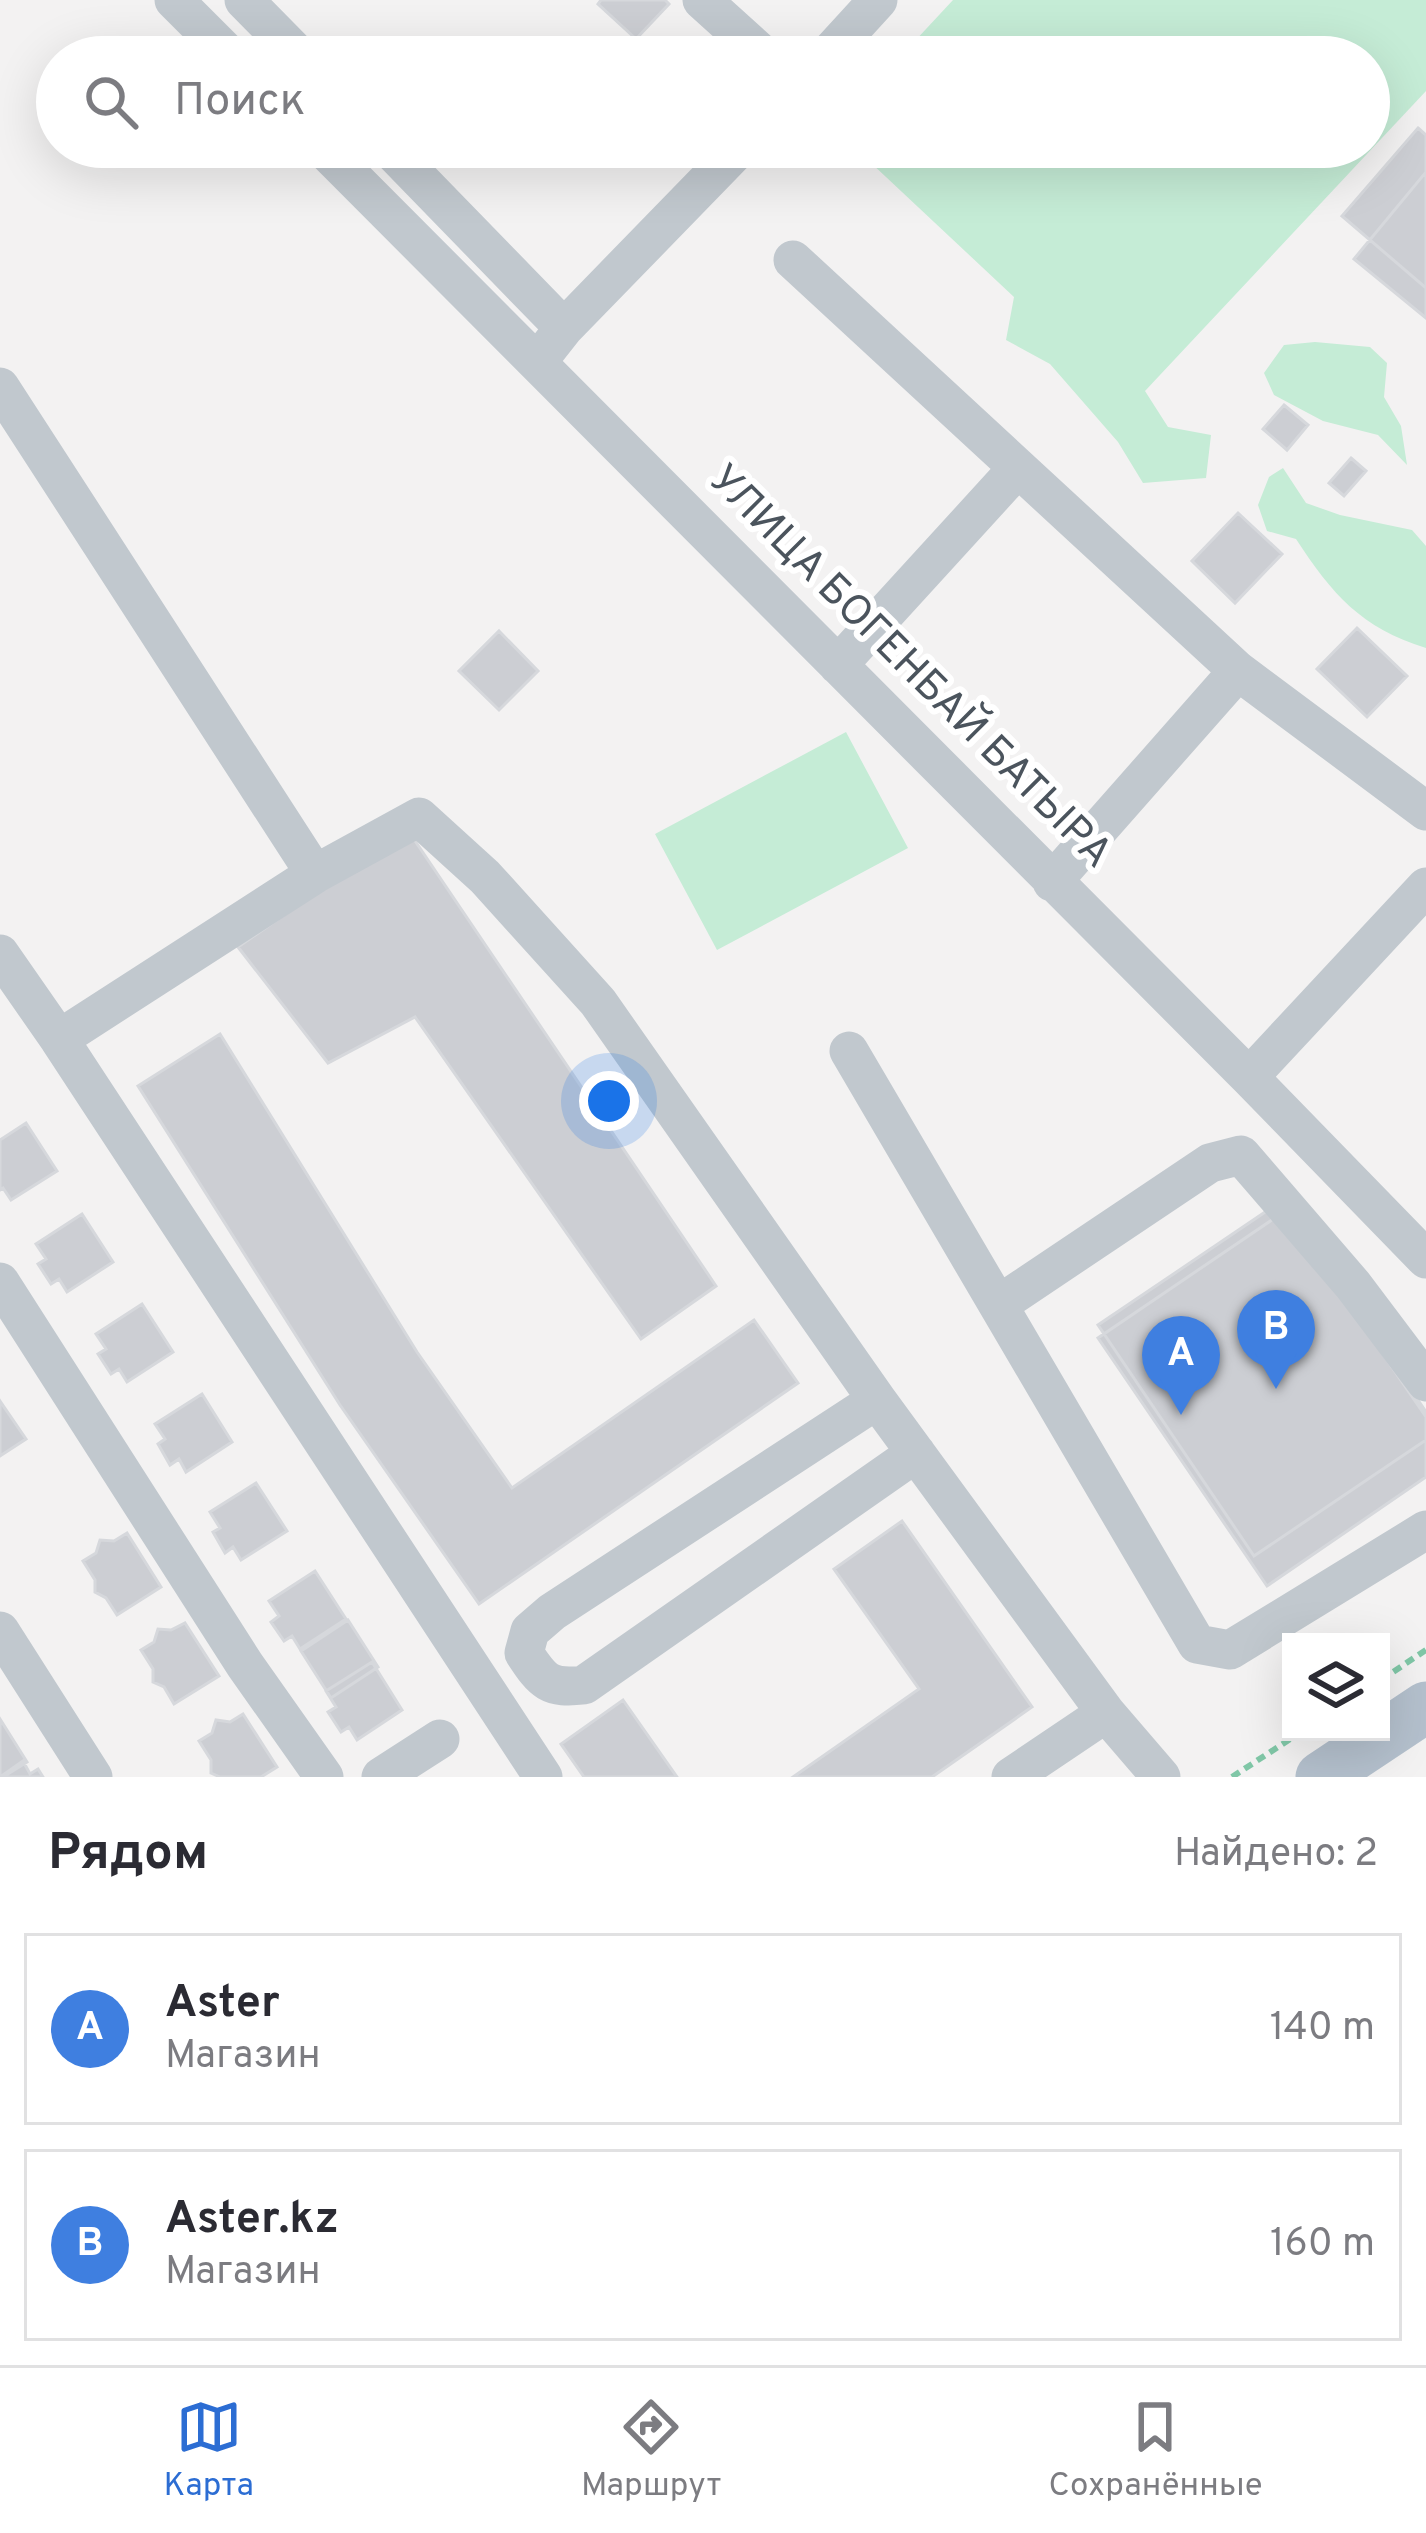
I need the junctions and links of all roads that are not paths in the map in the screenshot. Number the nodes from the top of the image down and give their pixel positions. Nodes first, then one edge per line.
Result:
1 (174, 0) edge
2 (244, 0) edge
3 (702, 0) edge
4 (878, 0) edge
5 (211, 36) edge
6 (279, 36) edge
7 (741, 36) edge
8 (845, 36) edge
9 (343, 168) edge
10 (408, 168) edge
11 (720, 168) edge
12 (794, 260) dead end
13 (564, 328) junction
14 (538, 361) junction
15 (0, 387) edge
16 (1016, 469) junction
17 (838, 665) junction
18 (1238, 671) junction
19 (1426, 811) edge
20 (315, 874) junction
21 (1052, 882) junction
22 (1426, 887) edge
23 (0, 954) edge
24 (59, 1039) junction
25 (849, 1051) dead end
26 (1249, 1077) junction
27 (1426, 1259) edge
28 (0, 1282) edge
29 (998, 1305) junction
30 (1426, 1382) edge
31 (877, 1400) junction
32 (916, 1453) junction
33 (1426, 1530) edge
34 (0, 1631) edge
35 (1426, 1708) edge
36 (1106, 1712) junction
37 (440, 1739) dead end
38 (93, 1777) edge
39 (324, 1777) edge
40 (381, 1777) edge
41 (543, 1777) edge
42 (1011, 1777) edge
43 (1161, 1777) edge
44 (1321, 1777) edge

1 - 5 street
2 - 6 street
3 - 7 street
4 - 8 street
9 - 14 street, УЛИЦА БОГЕНБАЙ БАТЫРА
10 - 13 street
11 - 13 street
12 - 16 street
13 - 14 street
14 - 17 street, УЛИЦА БОГЕНБАЙ БАТЫРА
15 - 20 street
16 - 17 street
16 - 18 street
17 - 21 street, УЛИЦА БОГЕНБАЙ БАТЫРА
18 - 19 street
18 - 21 street
20 - 24 street
20 - 31 street
21 - 26 street, УЛИЦА БОГЕНБАЙ БАТЫРА
22 - 26 street
23 - 24 street
24 - 41 street
25 - 29 street
26 - 27 street, УЛИЦА БОГЕНБАЙ БАТЫРА
28 - 39 street
29 - 30 street
29 - 33 street
31 - 32 street
31 - 32 street
32 - 36 street
34 - 38 street
35 - 44 main road
36 - 42 street
36 - 43 street
37 - 40 street

